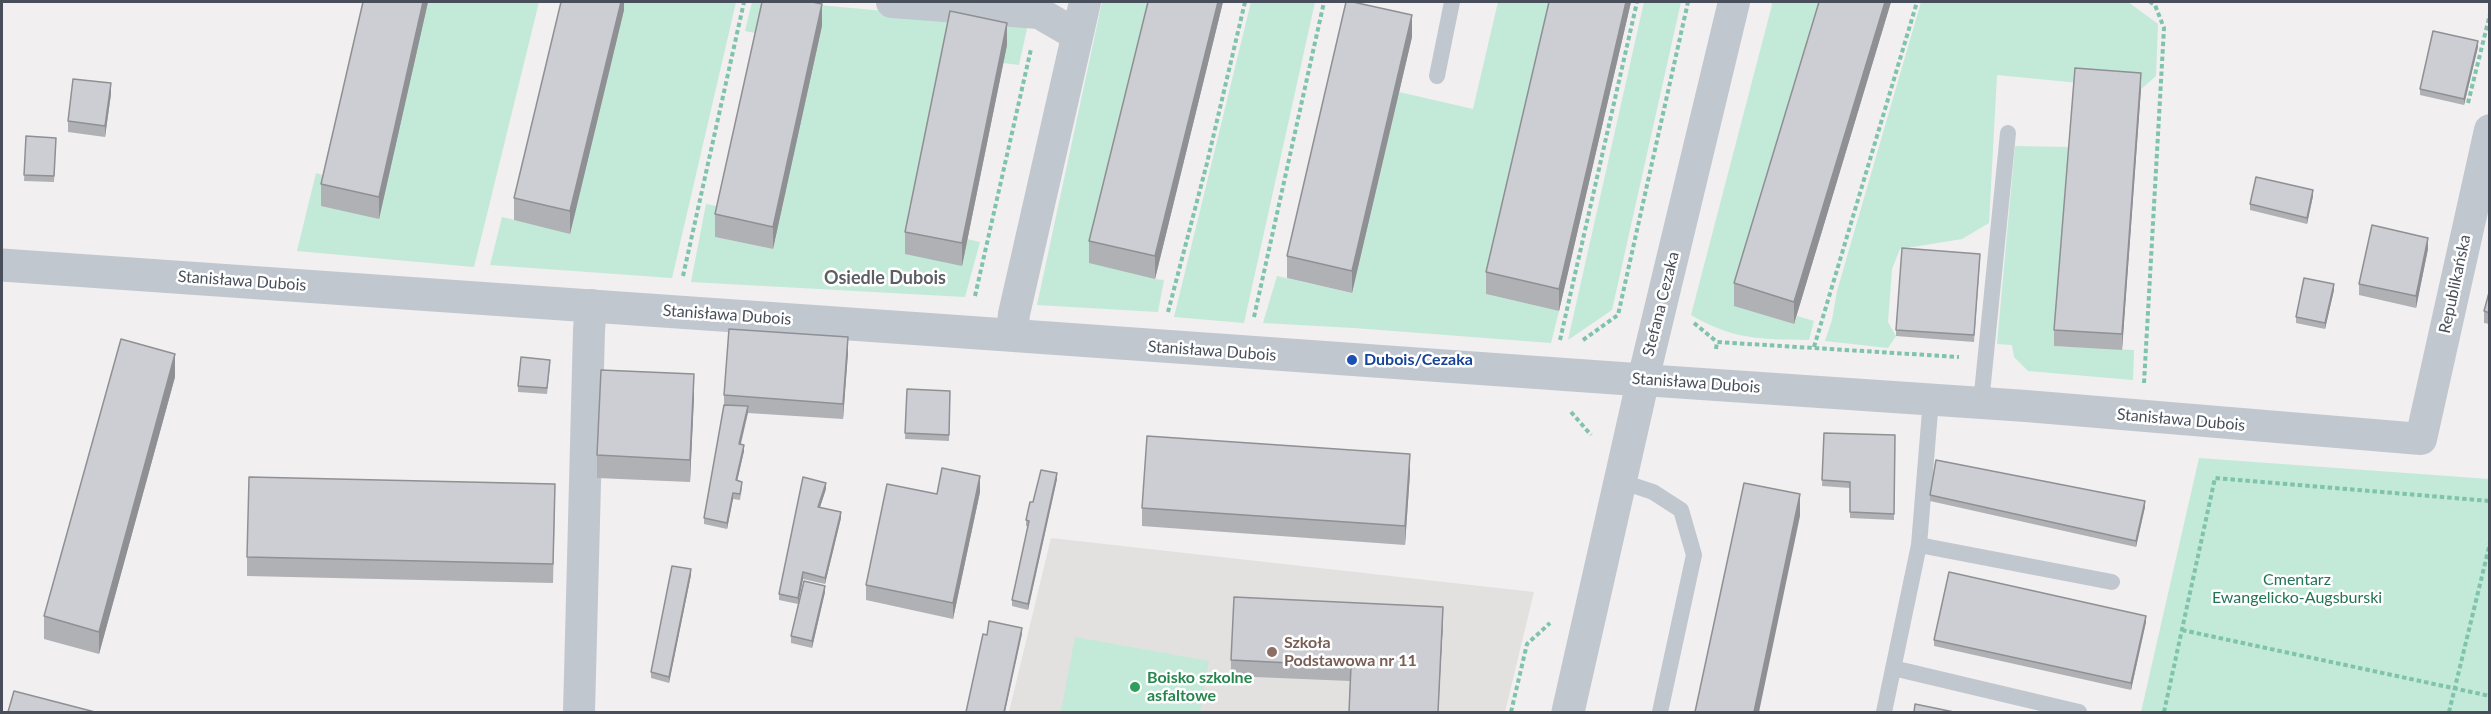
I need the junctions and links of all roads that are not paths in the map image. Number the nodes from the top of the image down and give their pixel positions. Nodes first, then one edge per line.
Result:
1 (892, 2) edge
2 (1085, 2) edge
3 (1452, 2) edge
4 (1734, 2) edge
5 (1077, 36) junction
6 (1437, 76) dead end
7 (2490, 130) edge
8 (2008, 133) dead end
9 (2, 265) edge
10 (591, 305) junction
11 (1012, 335) junction
12 (1643, 380) junction
13 (1931, 399) junction
14 (1982, 403) junction
15 (2421, 439) joint
16 (1620, 481) junction
17 (1919, 545) junction
18 (2112, 582) dead end
19 (1893, 668) junction
20 (579, 712) edge
21 (1568, 712) edge
22 (1660, 712) edge
23 (1884, 712) edge
24 (2079, 712) edge

1 - 5 street
2 - 5 street
3 - 6 lane
4 - 12 street, Stefana Cezaka
5 - 11 street
7 - 15 street, Republikańska
8 - 14 lane
9 - 10 street, Stanisława Dubois
10 - 11 street, Stanisława Dubois
10 - 20 street
11 - 12 street, Stanisława Dubois
12 - 13 street, Stanisława Dubois
12 - 16 street, Stefana Cezaka
13 - 14 street, Stanisława Dubois
13 - 17 lane
14 - 15 street, Stanisława Dubois
16 - 21 street, Stefana Cezaka
16 - 22 lane
17 - 18 lane
17 - 19 lane
19 - 23 lane
19 - 24 lane

